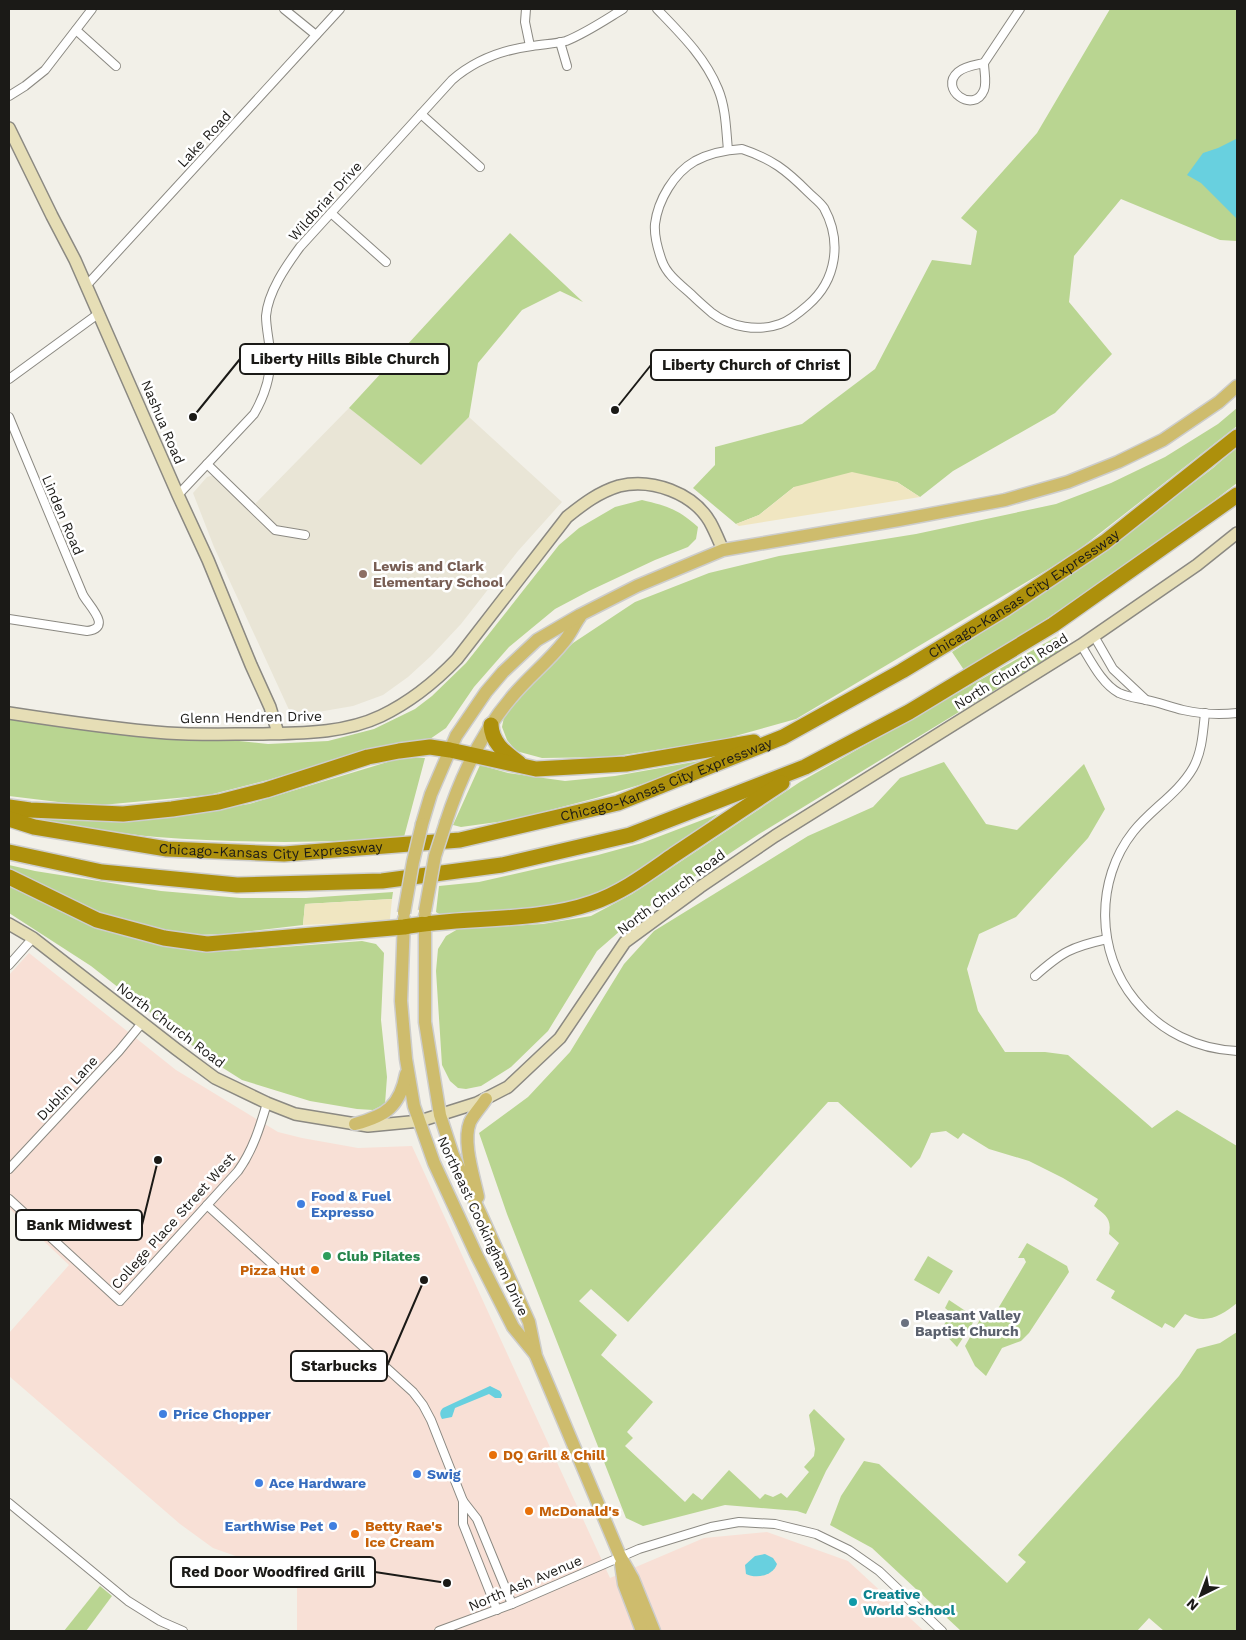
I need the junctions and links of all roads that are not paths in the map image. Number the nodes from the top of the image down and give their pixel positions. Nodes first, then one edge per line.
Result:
1 (92, 9) edge
2 (284, 9) edge
3 (340, 9) edge
4 (526, 9) edge
5 (623, 9) edge
6 (657, 9) edge
7 (1020, 9) edge
8 (76, 30) junction
9 (316, 35) junction
10 (560, 42) junction
11 (530, 46) junction
12 (984, 62) junction
13 (116, 66) dead end
14 (567, 66) dead end
15 (9, 96) edge
16 (421, 114) junction
17 (9, 128) edge
18 (728, 150) junction
19 (480, 167) dead end
20 (331, 213) junction
21 (386, 262) dead end
22 (86, 286) junction
23 (98, 314) junction
24 (9, 379) edge
25 (1237, 386) edge
26 (9, 417) edge
27 (1237, 437) edge
28 (207, 464) junction
29 (178, 494) junction
30 (1237, 495) edge
31 (1237, 533) edge
32 (305, 535) dead end
33 (723, 550) junction
34 (580, 615) junction
35 (9, 619) edge
36 (1094, 636) junction
37 (1081, 645) junction
38 (1146, 700) junction
39 (9, 713) edge
40 (1237, 713) edge
41 (1204, 714) junction
42 (491, 725) junction
43 (278, 734) junction
44 (783, 737) junction
45 (450, 750) junction
46 (475, 755) junction
47 (525, 767) junction
48 (805, 767) junction
49 (9, 807) edge
50 (9, 819) edge
51 (9, 852) edge
52 (9, 877) edge
53 (424, 917) junction
54 (404, 920) junction
55 (9, 924) edge
56 (33, 938) junction
57 (1107, 939) junction
58 (9, 965) edge
59 (1035, 976) dead end
60 (142, 1023) junction
61 (1237, 1050) edge
62 (407, 1066) junction
63 (486, 1099) junction
64 (267, 1103) junction
65 (440, 1114) junction
66 (420, 1121) junction
67 (355, 1124) junction
68 (9, 1169) edge
69 (9, 1199) edge
70 (207, 1205) junction
71 (482, 1217) junction
72 (536, 1356) junction
73 (463, 1502) junction
74 (10, 1506) edge
75 (620, 1556) junction
76 (512, 1604) junction
77 (497, 1610) junction
78 (183, 1631) edge
79 (439, 1631) edge
80 (642, 1631) edge
81 (654, 1631) edge
82 (942, 1631) edge

1 - 8 street
2 - 9 street
3 - 9 street, Lake Road
4 - 11 street
5 - 10 street, Wildbriar Drive
6 - 18 street
7 - 12 street
8 - 13 street
8 - 15 street
9 - 22 street, Lake Road
10 - 11 street, Wildbriar Drive
10 - 14 street
11 - 16 street, Wildbriar Drive
12 - 12 street
16 - 19 street
16 - 20 street, Wildbriar Drive
17 - 22 street, Nashua Road
18 - 18 street
20 - 21 street
20 - 28 street, Wildbriar Drive
22 - 23 street, Nashua Road
23 - 24 street
23 - 29 street, Nashua Road
25 - 33 main road, Northeast Cookingham Drive
26 - 35 street, Linden Road
27 - 44 highway, Chicago-Kansas City Expressway
28 - 29 street, Wildbriar Drive
28 - 32 street
29 - 43 street, Nashua Road
30 - 48 highway
31 - 36 street, North Church Road
33 - 34 main road, Northeast Cookingham Drive
33 - 43 street, Glenn Hendren Drive
34 - 42 main road, Northeast Cookingham Drive
34 - 45 main road, Northeast Cookingham Drive
36 - 37 street, North Church Road
36 - 38 street
37 - 38 street
37 - 63 street, North Church Road
38 - 41 street
39 - 43 street, Glenn Hendren Drive
40 - 41 street
41 - 57 street
42 - 46 main road, Northeast Cookingham Drive
42 - 47 highway
44 - 47 highway
44 - 50 highway, Chicago-Kansas City Expressway
45 - 46 highway
45 - 49 highway
45 - 54 main road, Northeast Cookingham Drive, bridge
46 - 47 highway
46 - 53 main road, Northeast Cookingham Drive, bridge
48 - 51 highway
48 - 53 highway
52 - 54 highway
53 - 54 highway
53 - 65 main road, Northeast Cookingham Drive
54 - 62 main road, Northeast Cookingham Drive
55 - 56 street, North Church Road
56 - 58 street
56 - 60 street, North Church Road
57 - 59 street
57 - 61 street
60 - 64 street, North Church Road
60 - 68 street, Dublin Lane
62 - 66 main road, Northeast Cookingham Drive
62 - 67 main road
63 - 65 street, North Church Road
63 - 71 main road
64 - 67 street, North Church Road
64 - 70 street, College Place Street West
65 - 66 street, North Church Road
65 - 71 main road, Northeast Cookingham Drive
66 - 67 street, North Church Road
66 - 72 main road, Northeast Cookingham Drive
69 - 70 street, College Place Street West
70 - 73 street
71 - 72 main road, Northeast Cookingham Drive
72 - 75 main road, Northeast Cookingham Drive
73 - 76 street
73 - 77 street
74 - 78 street
75 - 76 street, North Ash Avenue
75 - 80 main road, Northeast Cookingham Drive
75 - 81 main road, Northeast Cookingham Drive
75 - 82 street, North Ash Avenue
76 - 77 street, North Ash Avenue
77 - 79 street, North Ash Avenue

